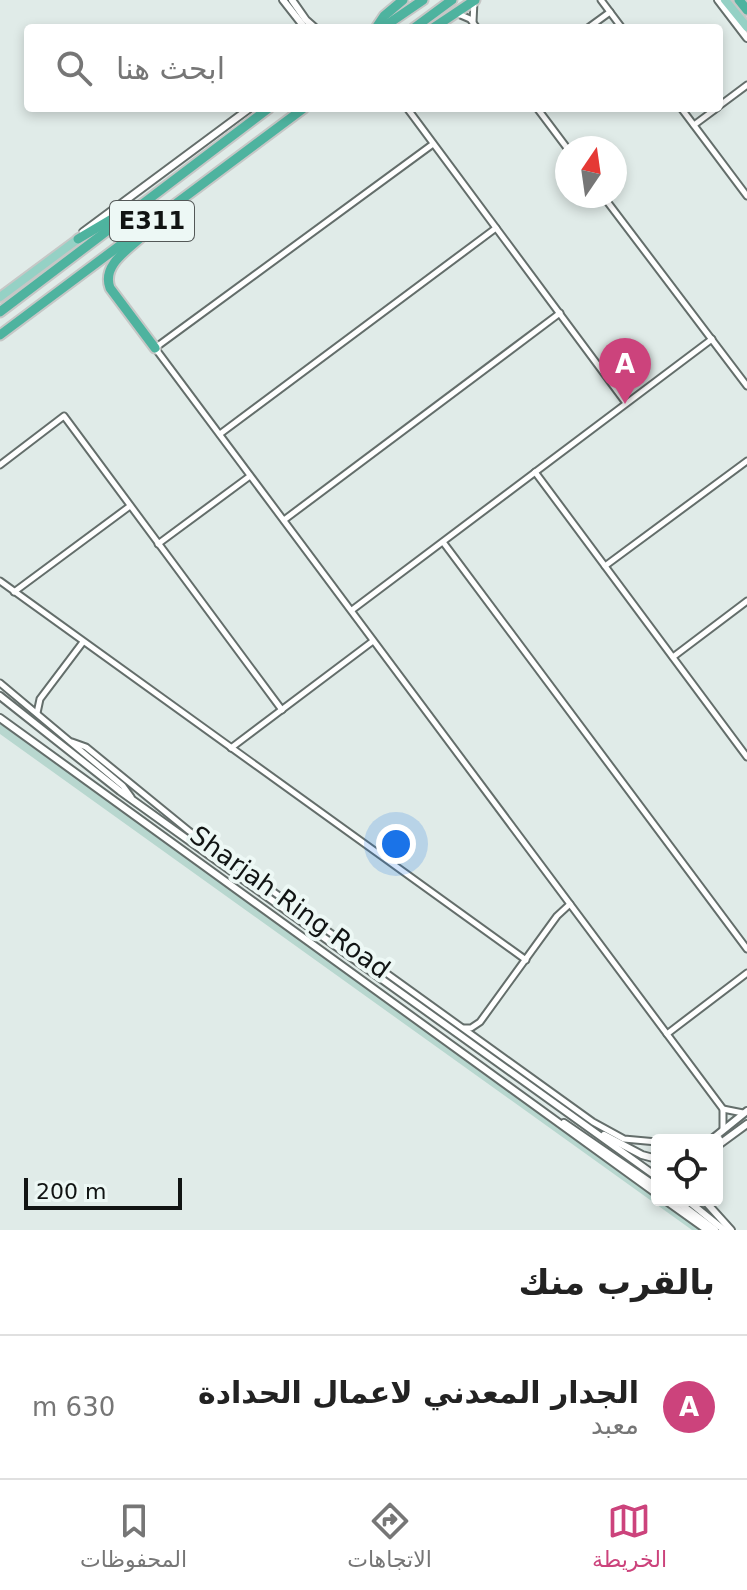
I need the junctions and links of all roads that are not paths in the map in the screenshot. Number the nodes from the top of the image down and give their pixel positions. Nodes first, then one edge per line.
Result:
1 (283, 0) edge
2 (292, 0) edge
3 (423, 0) edge
4 (452, 0) edge
5 (474, 0) edge
6 (601, 0) edge
7 (718, 0) edge
8 (725, 0) edge
9 (739, 0) edge
10 (400, 1) edge
11 (747, 10) edge
12 (610, 12) junction
13 (456, 13) junction
14 (302, 24) edge
15 (310, 24) edge
16 (380, 24) edge
17 (388, 24) edge
18 (419, 24) edge
19 (439, 24) edge
20 (472, 24) edge
21 (475, 24) edge
22 (594, 24) edge
23 (619, 24) edge
24 (747, 27) edge
25 (747, 38) edge
26 (747, 85) edge
27 (723, 103) edge
28 (245, 112) edge
29 (264, 112) edge
30 (299, 112) edge
31 (410, 112) edge
32 (540, 112) edge
33 (684, 112) edge
34 (711, 112) edge
35 (694, 125) junction
36 (558, 136) edge
37 (433, 144) junction
38 (747, 196) edge
39 (143, 203) junction
40 (612, 208) edge
41 (156, 218) junction
42 (496, 228) junction
43 (78, 239) junction
44 (0, 297) edge
45 (0, 312) edge
46 (560, 313) junction
47 (0, 335) edge
48 (712, 339) junction
49 (155, 348) junction
50 (747, 386) edge
51 (626, 403) junction
52 (220, 434) junction
53 (747, 461) edge
54 (0, 465) edge
55 (535, 472) junction
56 (250, 476) junction
57 (130, 506) junction
58 (284, 520) junction
59 (443, 542) junction
60 (158, 544) junction
61 (605, 566) junction
62 (0, 581) edge
63 (14, 592) junction
64 (747, 601) edge
65 (351, 610) junction
66 (373, 641) junction
67 (83, 642) junction
68 (673, 657) junction
69 (0, 683) edge
70 (0, 696) edge
71 (40, 699) junction
72 (25, 704) junction
73 (282, 710) junction
74 (37, 714) junction
75 (0, 718) edge
76 (72, 742) junction
77 (231, 748) junction
78 (747, 757) edge
79 (131, 797) junction
80 (570, 904) junction
81 (747, 949) edge
82 (526, 960) junction
83 (747, 973) edge
84 (480, 1022) junction
85 (461, 1028) junction
86 (667, 1034) junction
87 (479, 1040) junction
88 (723, 1109) junction
89 (563, 1111) junction
90 (745, 1112) edge
91 (557, 1120) junction
92 (747, 1124) edge
93 (723, 1131) junction
94 (719, 1134) edge
95 (651, 1142) edge
96 (723, 1142) edge
97 (651, 1157) edge
98 (651, 1179) edge
99 (651, 1180) edge
100 (651, 1190) edge
101 (673, 1206) edge
102 (683, 1206) edge
103 (694, 1206) edge
104 (709, 1206) edge
105 (707, 1230) edge
106 (715, 1230) edge
107 (724, 1230) edge
108 (731, 1230) edge

1 - 14 street
2 - 15 street
3 - 17 highway
4 - 18 highway
5 - 13 highway
5 - 21 street
6 - 12 street
7 - 25 street
8 - 24 main road
9 - 11 highway
10 - 16 highway
12 - 22 street
12 - 23 street
13 - 19 highway
13 - 20 street
26 - 27 street
28 - 43 street
29 - 39 highway, E311
30 - 41 highway, E311
31 - 37 street
32 - 36 street
33 - 35 street
34 - 35 street
35 - 38 street
37 - 42 street
37 - 49 street
39 - 43 highway
39 - 45 highway, E311
40 - 48 street
41 - 47 highway, E311
41 - 49 highway
42 - 46 street
42 - 52 street
43 - 44 main road
46 - 51 street
46 - 58 street
48 - 50 street
48 - 51 street
49 - 52 street
51 - 55 street
52 - 56 street
53 - 61 street
54 - 57 street
55 - 59 street
55 - 61 street
56 - 58 street
56 - 60 street
57 - 60 street
57 - 63 street
58 - 65 street
59 - 65 street
59 - 81 street
60 - 73 street
61 - 68 street
62 - 63 street
63 - 67 street
64 - 68 street
65 - 66 street
66 - 73 street
66 - 80 street
67 - 71 street
67 - 77 street
68 - 78 street
69 - 72 street
70 - 79 street
71 - 72 street
71 - 74 street
72 - 74 street
73 - 77 street
74 - 76 street
75 - 91 street, Sharjah Ring Road
76 - 79 street
76 - 85 street
77 - 82 street
79 - 89 street
80 - 82 street
80 - 86 street
82 - 84 street
83 - 86 street
84 - 85 street
84 - 87 street
85 - 87 street
86 - 88 street
87 - 95 street
88 - 90 street
88 - 93 street
89 - 97 street
89 - 98 street
90 - 93 street
91 - 99 street
91 - 100 street
92 - 96 street
93 - 94 street
101 - 105 street
102 - 106 street
103 - 107 street
104 - 108 street

